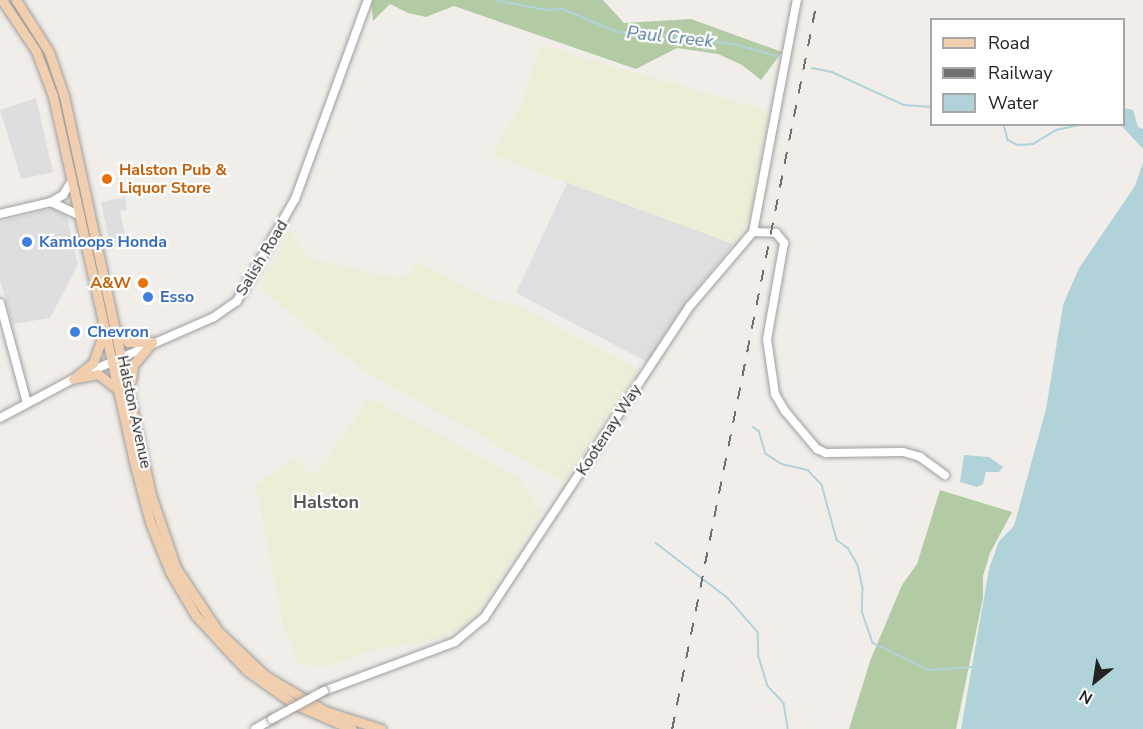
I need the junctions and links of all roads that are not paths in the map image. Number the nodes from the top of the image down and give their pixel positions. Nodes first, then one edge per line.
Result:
1 (2, 0) edge
2 (16, 0) edge
3 (368, 0) edge
4 (797, 0) edge
5 (71, 182) junction
6 (51, 202) junction
7 (0, 214) edge
8 (79, 215) junction
9 (753, 232) junction
10 (0, 303) edge
11 (114, 321) junction
12 (104, 328) junction
13 (152, 342) junction
14 (123, 357) junction
15 (111, 362) junction
16 (73, 379) junction
17 (118, 391) junction
18 (132, 399) junction
19 (27, 403) junction
20 (0, 418) edge
21 (945, 475) dead end
22 (255, 729) edge
23 (352, 729) edge
24 (381, 729) edge

1 - 5 main road, Halston Avenue
2 - 11 main road, Halston Avenue
3 - 13 street, Salish Road
4 - 9 street, Kootenay Way
5 - 6 street
5 - 8 main road, Halston Avenue
6 - 7 street
6 - 8 street
8 - 12 main road, Halston Avenue
9 - 21 street
9 - 22 street, Kootenay Way, bridge
10 - 19 street
11 - 13 main road
11 - 14 main road, Halston Avenue
12 - 15 main road, Halston Avenue
12 - 16 main road
13 - 14 street, Salish Road
13 - 18 main road
14 - 15 street, Salish Road
14 - 18 main road, Halston Avenue
15 - 16 street, Salish Road
15 - 17 main road, Halston Avenue
16 - 17 main road
16 - 19 street, Salish Road
17 - 23 main road, Halston Avenue
18 - 24 main road, Halston Avenue
19 - 20 street, Salish Road

